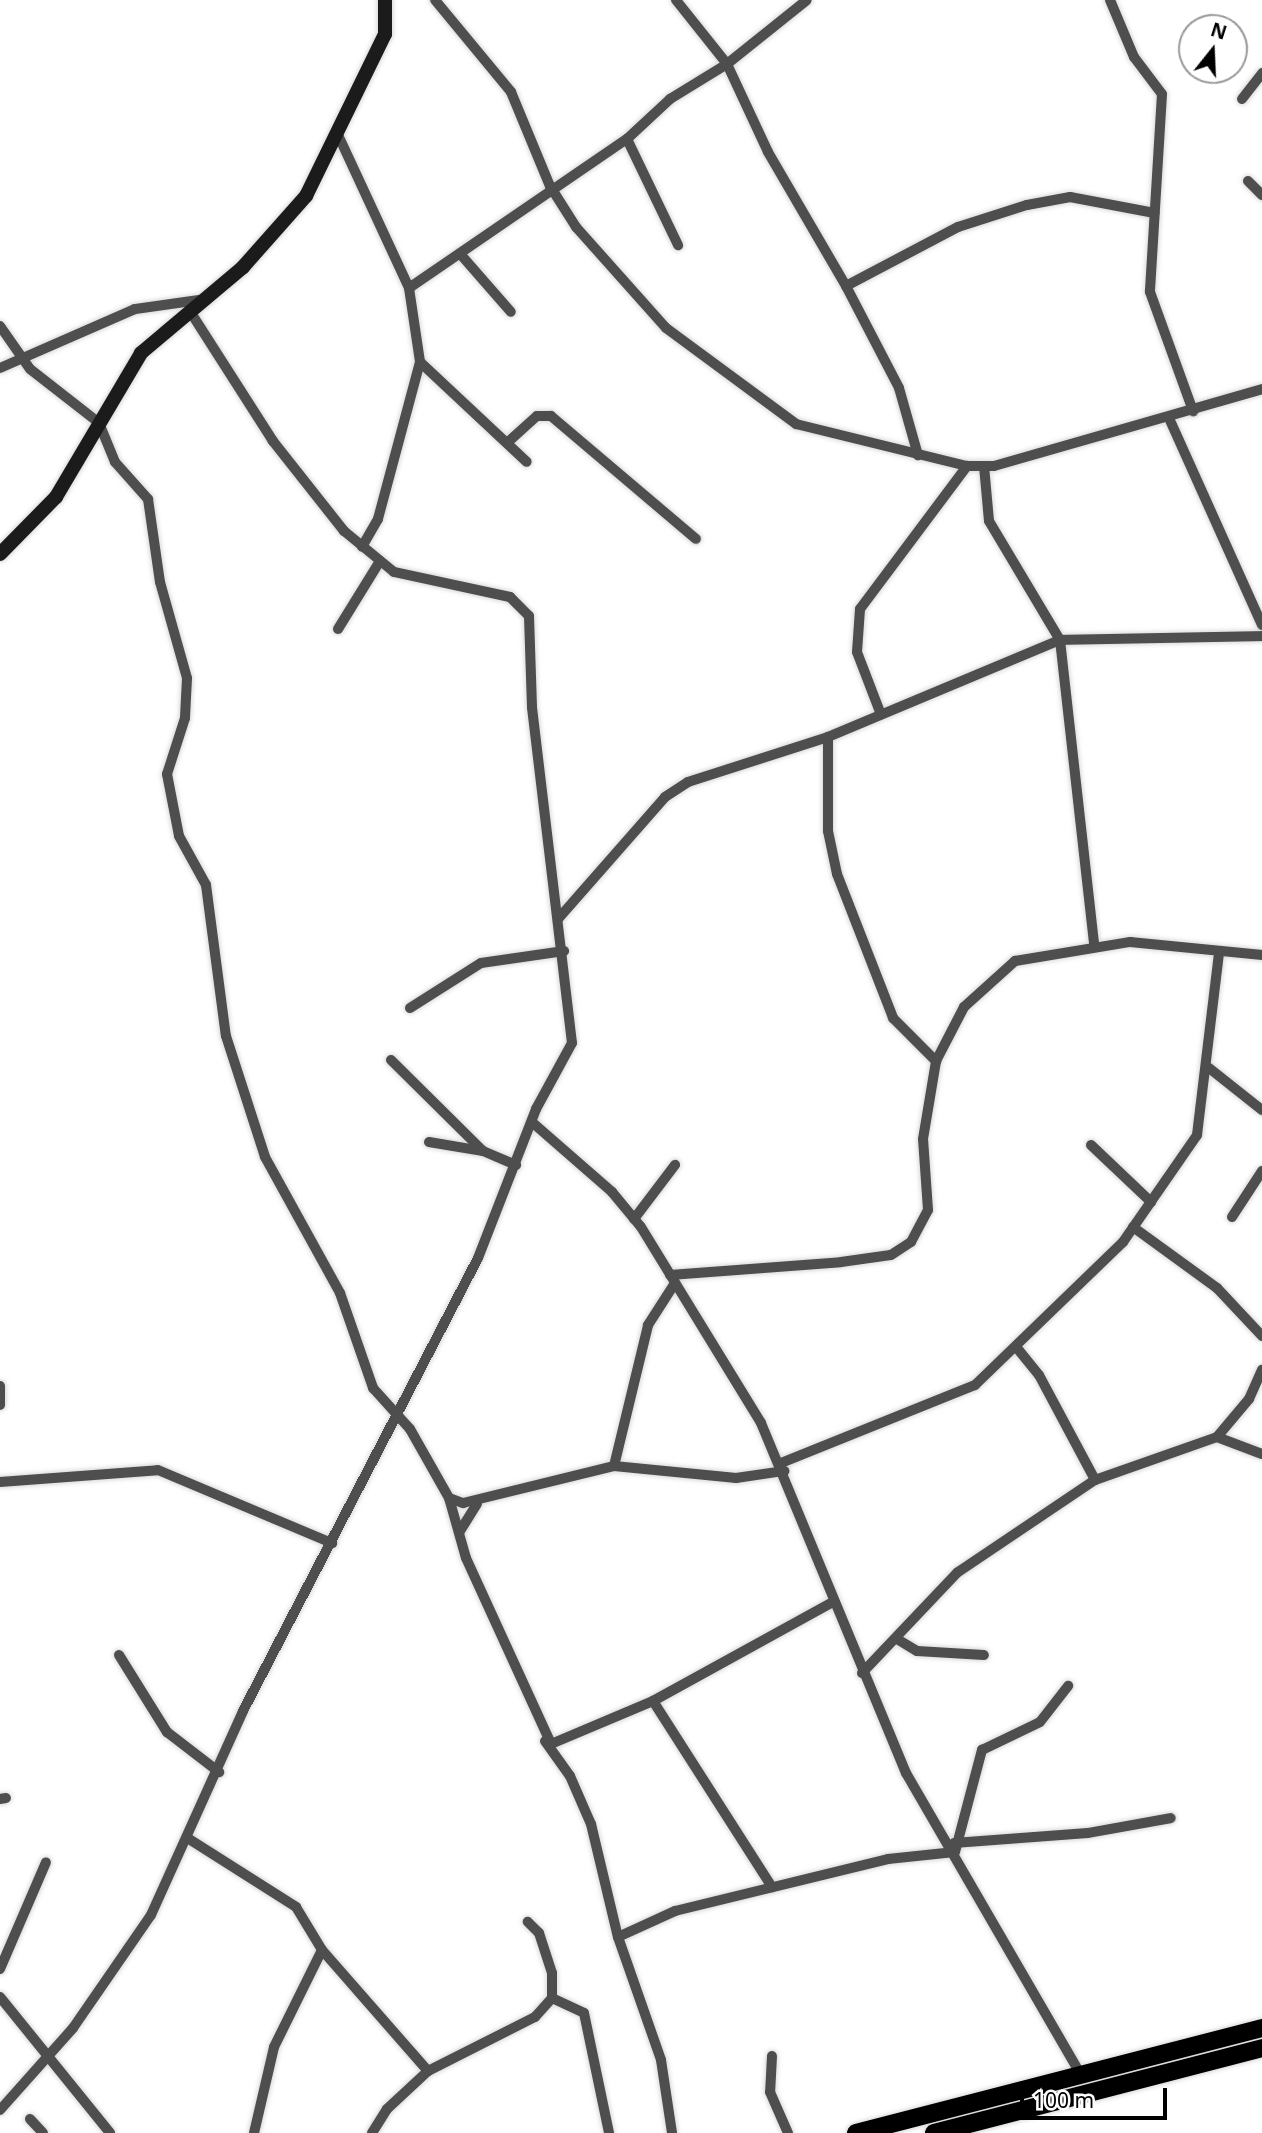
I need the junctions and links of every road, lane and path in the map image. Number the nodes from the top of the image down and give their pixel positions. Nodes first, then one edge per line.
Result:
1 (435, 0) edge
2 (676, 0) edge
3 (807, 0) edge
4 (1110, 0) edge
5 (388, 1) edge
6 (727, 64) junction
7 (1262, 73) edge
8 (1242, 99) dead end
9 (339, 137) junction
10 (627, 139) junction
11 (1248, 181) dead end
12 (550, 186) junction
13 (1262, 195) edge
14 (1155, 213) junction
15 (678, 245) dead end
16 (462, 256) junction
17 (846, 286) junction
18 (409, 288) junction
19 (206, 299) junction
20 (511, 312) dead end
21 (191, 313) junction
22 (0, 326) edge
23 (23, 357) junction
24 (420, 362) junction
25 (0, 368) edge
26 (1262, 388) edge
27 (1194, 411) junction
28 (1169, 418) junction
29 (99, 423) junction
30 (508, 442) junction
31 (918, 454) junction
32 (527, 462) dead end
33 (967, 466) junction
34 (984, 466) junction
35 (696, 539) dead end
36 (362, 547) junction
37 (0, 554) edge
38 (380, 561) junction
39 (1262, 625) edge
40 (338, 629) dead end
41 (1262, 636) edge
42 (1060, 640) junction
43 (880, 712) junction
44 (828, 737) junction
45 (558, 919) junction
46 (1094, 945) junction
47 (564, 951) junction
48 (1219, 954) junction
49 (1262, 954) edge
50 (410, 1009) dead end
51 (391, 1060) dead end
52 (936, 1061) junction
53 (1209, 1068) junction
54 (1262, 1110) edge
55 (533, 1123) junction
56 (429, 1142) dead end
57 (1091, 1144) dead end
58 (483, 1151) junction
59 (516, 1165) junction
60 (675, 1166) dead end
61 (1262, 1171) edge
62 (1151, 1202) junction
63 (1232, 1217) dead end
64 (634, 1219) junction
65 (1133, 1227) junction
66 (673, 1279) junction
67 (1262, 1336) edge
68 (1017, 1348) junction
69 (1262, 1370) edge
70 (0, 1386) edge
71 (0, 1405) edge
72 (398, 1413) junction
73 (1217, 1437) junction
74 (1262, 1454) edge
75 (614, 1466) junction
76 (783, 1467) junction
77 (1095, 1480) junction
78 (0, 1482) edge
79 (449, 1498) junction
80 (477, 1504) junction
81 (460, 1531) junction
82 (332, 1543) junction
83 (833, 1602) junction
84 (897, 1639) junction
85 (118, 1655) dead end
86 (984, 1655) dead end
87 (862, 1673) junction
88 (1068, 1686) dead end
89 (653, 1701) junction
90 (543, 1739) junction
91 (219, 1772) junction
92 (1171, 1818) dead end
93 (189, 1839) junction
94 (954, 1846) junction
95 (46, 1862) dead end
96 (772, 1887) junction
97 (528, 1922) dead end
98 (618, 1937) junction
99 (322, 1950) junction
100 (0, 1969) edge
101 (0, 1997) edge
102 (552, 1998) junction
103 (1262, 2028) edge
104 (1262, 2048) edge
105 (44, 2056) junction
106 (772, 2056) dead end
107 (428, 2071) junction
108 (1081, 2075) junction
109 (0, 2110) edge
110 (30, 2119) dead end
111 (43, 2133) edge
112 (110, 2133) edge
113 (254, 2133) edge
114 (372, 2133) edge
115 (609, 2133) edge
116 (672, 2133) edge
117 (788, 2133) edge
118 (856, 2133) edge
119 (934, 2133) edge

1 - 12 street
2 - 6 street
3 - 6 street
4 - 14 street
5 - 9 street
6 - 10 street
6 - 17 street
7 - 8 street
9 - 18 street
9 - 19 street
10 - 12 street
10 - 15 street
11 - 13 street
12 - 16 street
12 - 31 street
14 - 17 street
14 - 27 street
16 - 18 street
16 - 20 street
17 - 31 street
18 - 24 street
19 - 21 street
19 - 23 street
21 - 29 street
21 - 36 street
22 - 23 street
23 - 25 street
23 - 29 street
24 - 30 street
24 - 36 street
26 - 27 street
27 - 28 street
28 - 34 street
28 - 39 street
29 - 37 street
29 - 72 street
30 - 32 street
30 - 35 street
31 - 33 street
33 - 34 street
33 - 43 street
34 - 42 street
36 - 38 street
38 - 40 street
38 - 45 street
41 - 42 street
42 - 43 street
42 - 46 street
43 - 44 street
44 - 45 street
44 - 52 street
45 - 47 street
46 - 48 street
46 - 52 street
47 - 50 street
47 - 55 street
48 - 49 street
48 - 53 street
51 - 58 street
52 - 66 street
53 - 54 street
53 - 62 street
55 - 59 street
55 - 64 street
56 - 58 street
57 - 62 street
58 - 59 street
59 - 72 street
60 - 64 street
61 - 63 street
62 - 65 street
64 - 66 street
65 - 67 street
65 - 68 street
66 - 75 street
66 - 76 street
68 - 76 street
68 - 77 street
69 - 73 street
70 - 71 street
72 - 79 street
72 - 82 street
73 - 74 street
73 - 77 street
75 - 76 street
75 - 80 street
76 - 83 street
77 - 84 street
78 - 82 street
79 - 80 street
79 - 81 street
80 - 81 street
81 - 90 street
82 - 91 street
83 - 87 street
83 - 89 street
84 - 86 street
84 - 87 street
85 - 91 street
87 - 94 street
88 - 94 street
89 - 90 street
89 - 96 street
90 - 98 street
91 - 93 street
92 - 94 street
93 - 99 street
93 - 105 street
94 - 96 street
94 - 108 street
95 - 100 street
96 - 98 street
97 - 102 street
98 - 116 street
99 - 107 street
99 - 113 street
101 - 105 street
102 - 107 street
102 - 115 street
103 - 108 highway
104 - 119 highway
105 - 109 street
105 - 112 street
106 - 117 street
107 - 114 street
108 - 118 highway
110 - 111 street

